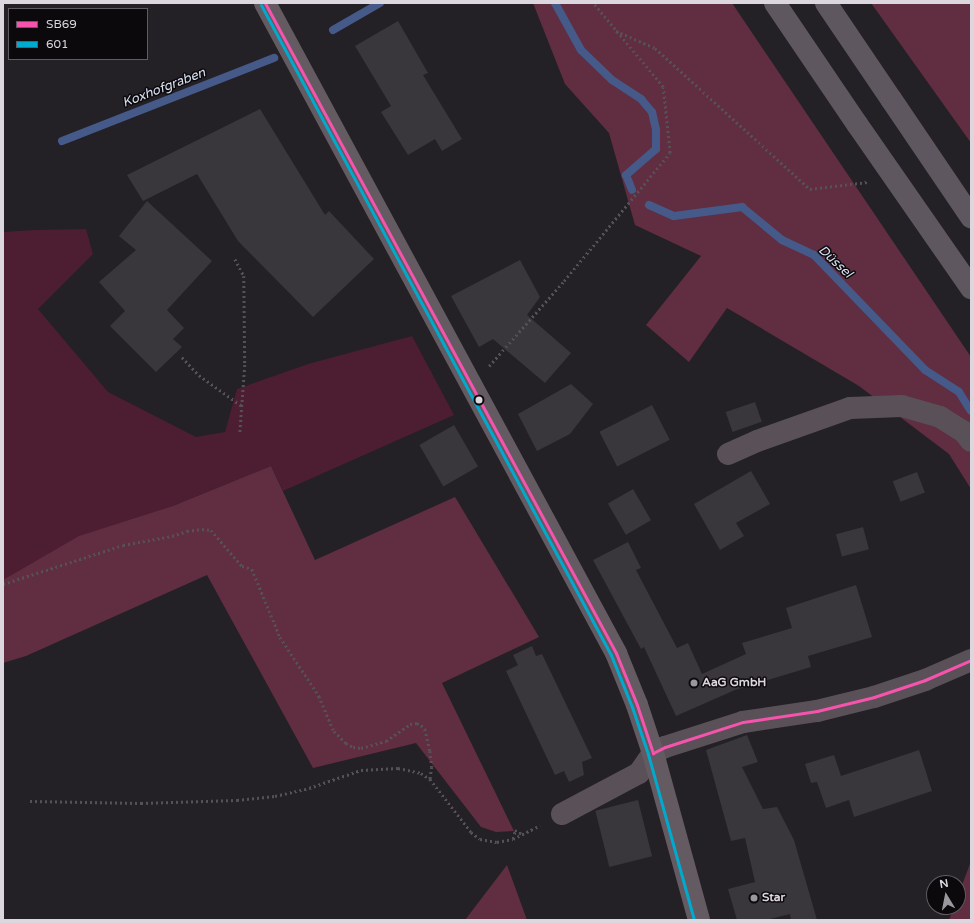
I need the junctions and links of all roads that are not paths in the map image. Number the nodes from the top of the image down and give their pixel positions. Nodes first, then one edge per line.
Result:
1 (265, 3) edge
2 (775, 3) edge
3 (826, 3) edge
4 (971, 217) edge
5 (971, 288) edge
6 (971, 441) edge
7 (728, 454) dead end
8 (971, 660) edge
9 (653, 754) junction
10 (562, 814) dead end
11 (699, 920) edge

1 - 9 main road
2 - 5 highway, bridge
3 - 4 highway, bridge
6 - 7 street
8 - 9 street
9 - 10 street
9 - 11 main road

